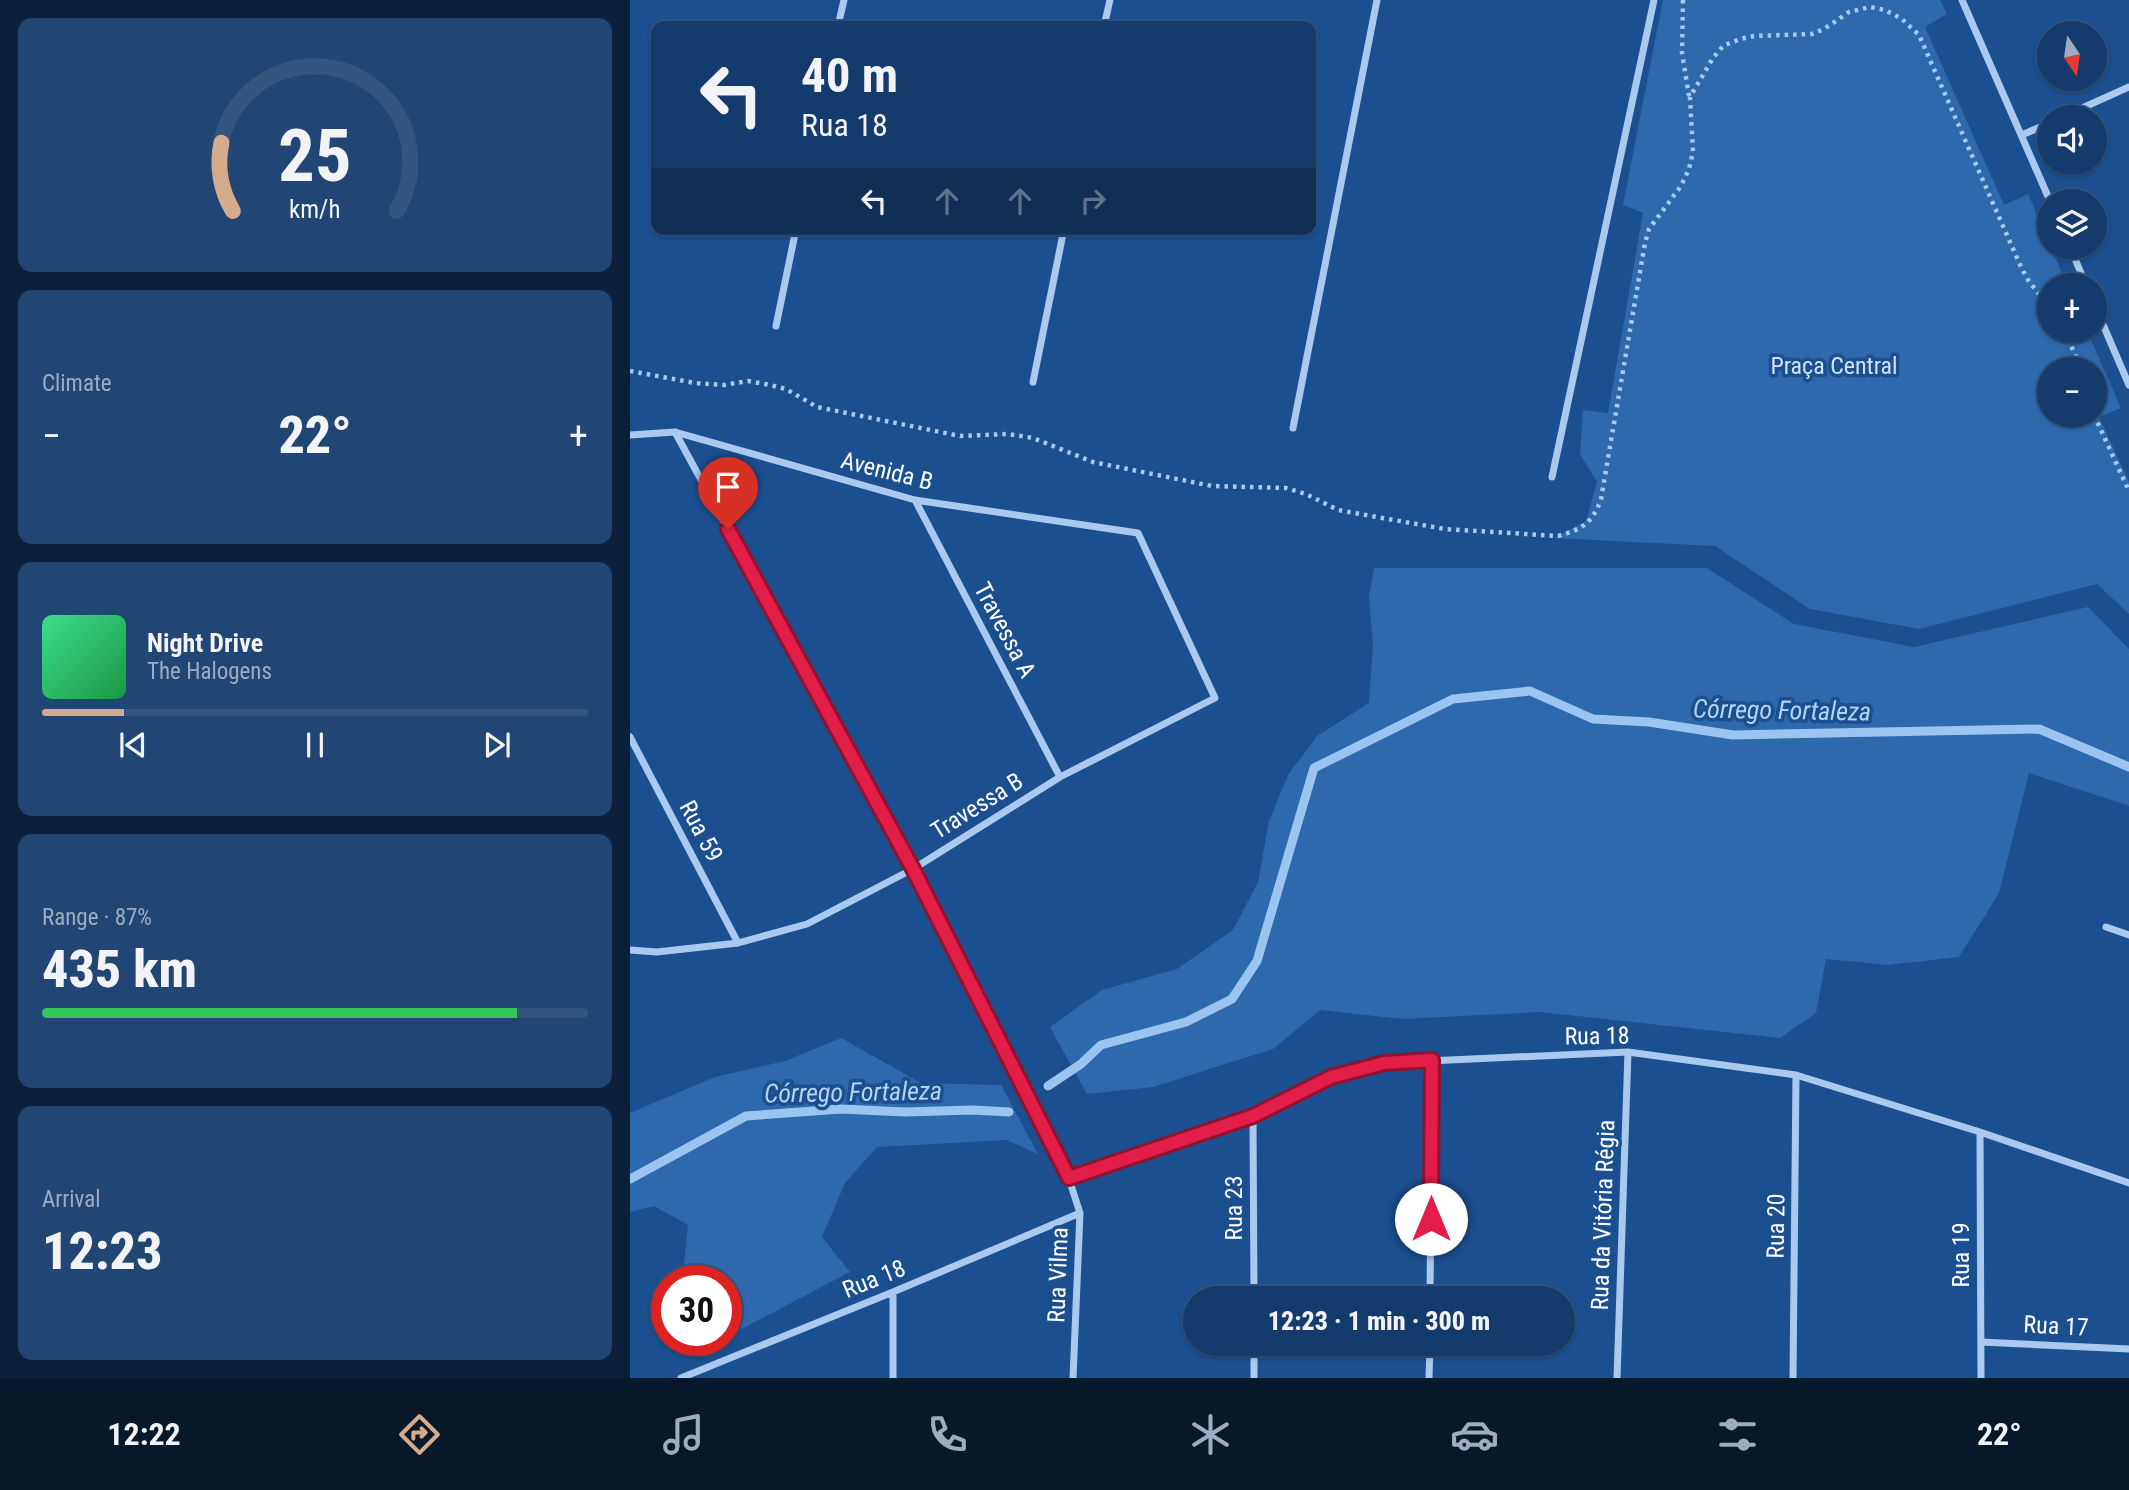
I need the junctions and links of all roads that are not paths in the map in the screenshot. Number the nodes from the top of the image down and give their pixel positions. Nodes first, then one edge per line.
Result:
1 (844, 0) edge
2 (1110, 0) edge
3 (1377, 0) edge
4 (1654, 0) edge
5 (1962, 0) edge
6 (839, 21) edge
7 (1105, 21) edge
8 (2129, 87) edge
9 (2089, 105) edge
10 (2037, 128) edge
11 (2022, 135) junction
12 (2045, 189) edge
13 (795, 235) edge
14 (1063, 235) edge
15 (776, 326) dead end
16 (2107, 333) edge
17 (2128, 380) edge
18 (1033, 382) dead end
19 (1293, 428) dead end
20 (675, 432) junction
21 (630, 435) edge
22 (1552, 477) dead end
23 (915, 500) junction
24 (1215, 698) joint
25 (630, 737) edge
26 (1060, 777) junction
27 (913, 869) junction
28 (2106, 927) dead end
29 (2129, 935) edge
30 (738, 943) junction
31 (630, 950) edge
32 (1628, 1052) junction
33 (1432, 1060) junction
34 (1796, 1075) junction
35 (1253, 1116) junction
36 (1980, 1132) junction
37 (1069, 1178) junction
38 (2129, 1183) edge
39 (1080, 1213) junction
40 (1254, 1286) edge
41 (1430, 1286) edge
42 (893, 1293) junction
43 (1981, 1342) junction
44 (2129, 1349) edge
45 (1254, 1356) edge
46 (1430, 1356) edge
47 (681, 1378) edge
48 (894, 1378) edge
49 (1073, 1378) edge
50 (1254, 1378) edge
51 (1429, 1378) edge
52 (1617, 1378) edge
53 (1793, 1378) edge
54 (1981, 1378) edge

1 - 6 street
2 - 7 street
3 - 19 street
4 - 22 street
5 - 11 street
8 - 9 street
10 - 11 street
11 - 12 street
13 - 15 street
14 - 18 street
16 - 17 street
20 - 21 street, Avenida B
20 - 23 street, Avenida B
20 - 27 street, Rua Vilma
23 - 24 street, Avenida B
23 - 26 street, Travessa A
24 - 26 street, Travessa B
25 - 30 street, Rua 59
26 - 27 street, Travessa B
27 - 30 street, Travessa B
27 - 37 street, Rua Vilma
28 - 29 street
30 - 31 street, Travessa B
32 - 33 street, Rua 18
32 - 34 street, Rua 18
32 - 52 street, Rua da Vitória Régia
33 - 35 street, Rua 18
33 - 41 street
34 - 36 street, Rua 18
34 - 53 street, Rua 20
35 - 37 street, Rua 18
35 - 40 street, Rua 23
36 - 38 street, Rua 18
36 - 43 street, Rua 19
37 - 39 street, Rua Vilma
39 - 42 street, Rua 18
39 - 49 street, Rua Vilma
42 - 47 street, Rua 18
42 - 48 street
43 - 44 street, Rua 17
43 - 54 street, Rua 19
45 - 50 street
46 - 51 street

